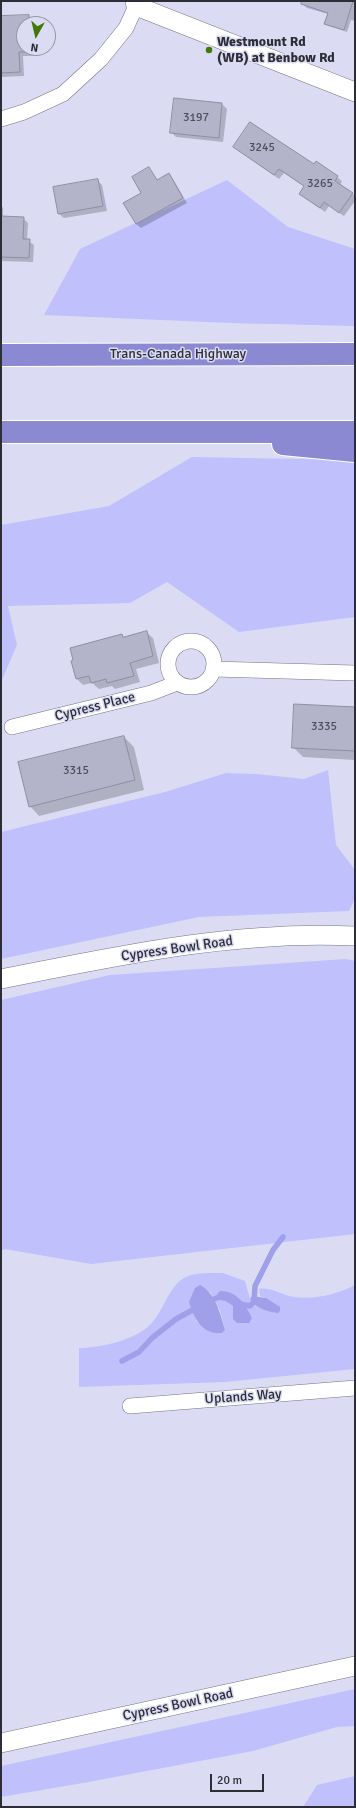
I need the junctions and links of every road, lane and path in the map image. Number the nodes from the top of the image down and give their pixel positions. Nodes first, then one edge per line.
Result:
1 (135, 4) edge
2 (355, 92) edge
3 (1, 118) edge
4 (355, 354) edge
5 (1, 355) edge
6 (1, 432) edge
7 (158, 432) junction
8 (355, 432) edge
9 (355, 451) edge
10 (213, 669) junction
11 (355, 673) edge
12 (177, 683) junction
13 (12, 727) dead end
14 (355, 936) edge
15 (1, 979) edge
16 (355, 1388) edge
17 (130, 1406) dead end
18 (355, 1666) edge
19 (1, 1743) edge

1 - 2 street
1 - 3 street
4 - 5 highway, Trans-Canada Highway
6 - 7 highway
7 - 8 highway
7 - 9 highway
10 - 11 street
10 - 12 street
10 - 12 street
12 - 13 street, Cypress Place
14 - 15 street, Cypress Bowl Road
16 - 17 street, Uplands Way
18 - 19 street, Cypress Bowl Road

